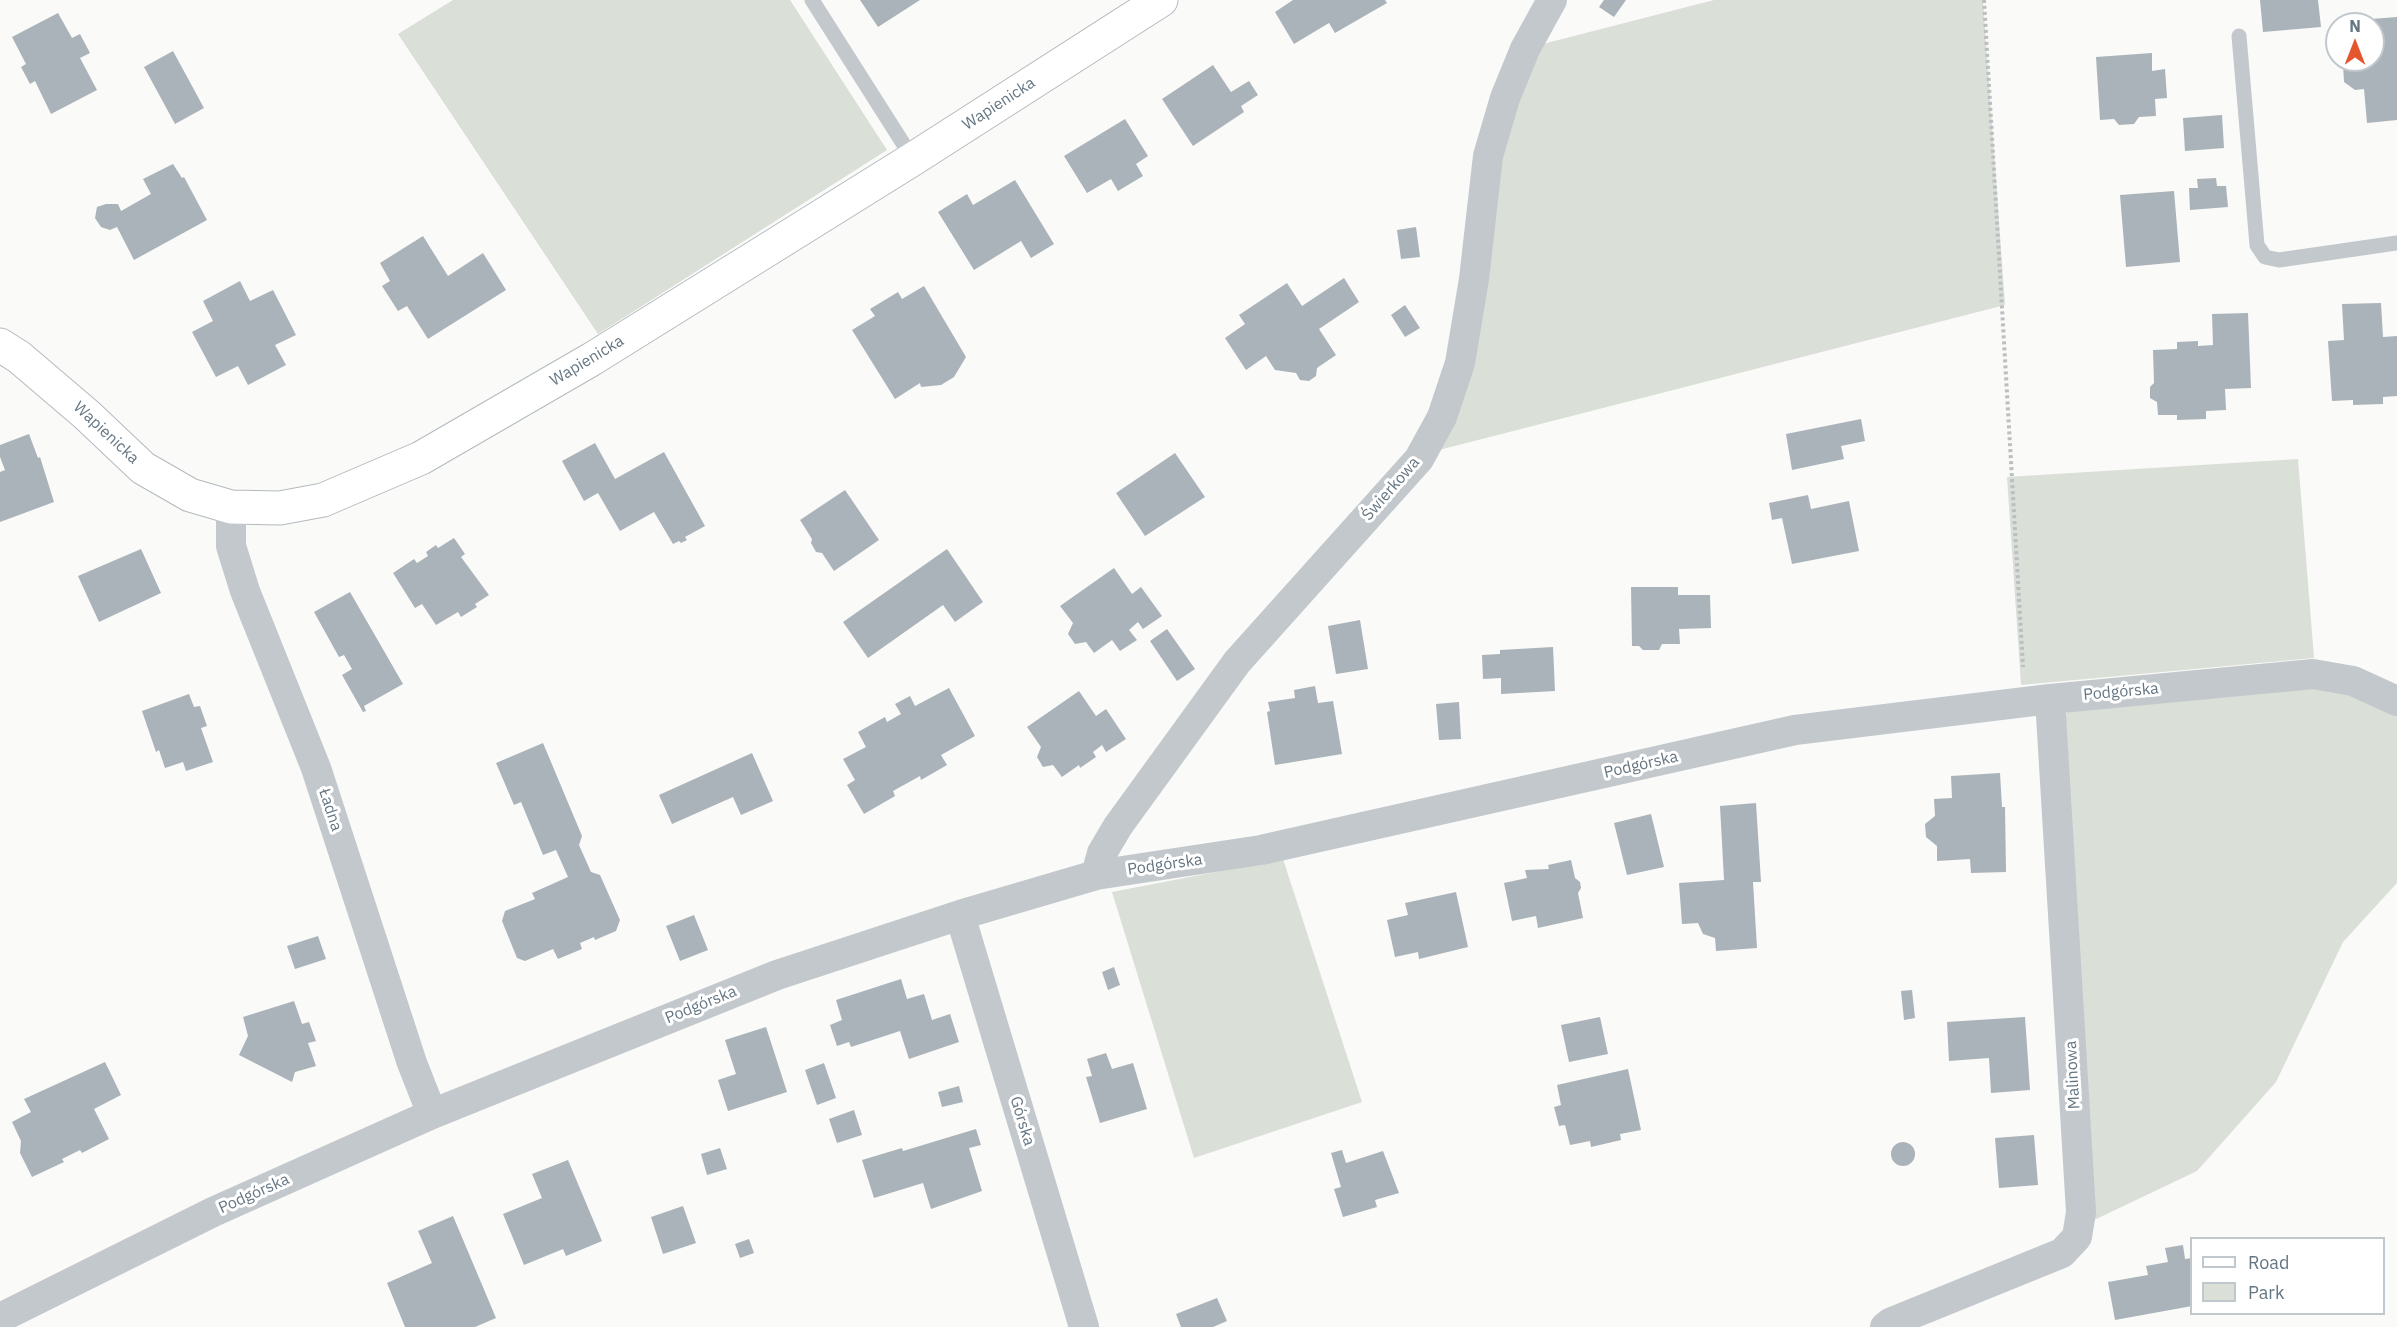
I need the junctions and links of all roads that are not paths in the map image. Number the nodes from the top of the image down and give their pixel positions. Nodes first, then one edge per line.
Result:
1 (812, 0) edge
2 (1161, 0) edge
3 (1552, 0) edge
4 (2238, 36) dead end
5 (914, 159) junction
6 (2397, 243) edge
7 (0, 345) edge
8 (231, 507) junction
9 (2038, 700) junction
10 (2397, 701) edge
11 (1096, 875) junction
12 (960, 915) junction
13 (432, 1114) junction
14 (0, 1318) edge
15 (1084, 1327) edge
16 (1885, 1327) edge

1 - 5 lane
2 - 5 street, Wapienicka
3 - 11 street, Świerkowa
4 - 6 lane
5 - 8 street, Wapienicka
7 - 8 street, Wapienicka
8 - 13 street, Ładna
9 - 10 street, Podgórska
9 - 11 street, Podgórska
9 - 16 street, Malinowa
11 - 12 street, Podgórska
12 - 13 street, Podgórska
12 - 15 street, Górska
13 - 14 street, Podgórska

